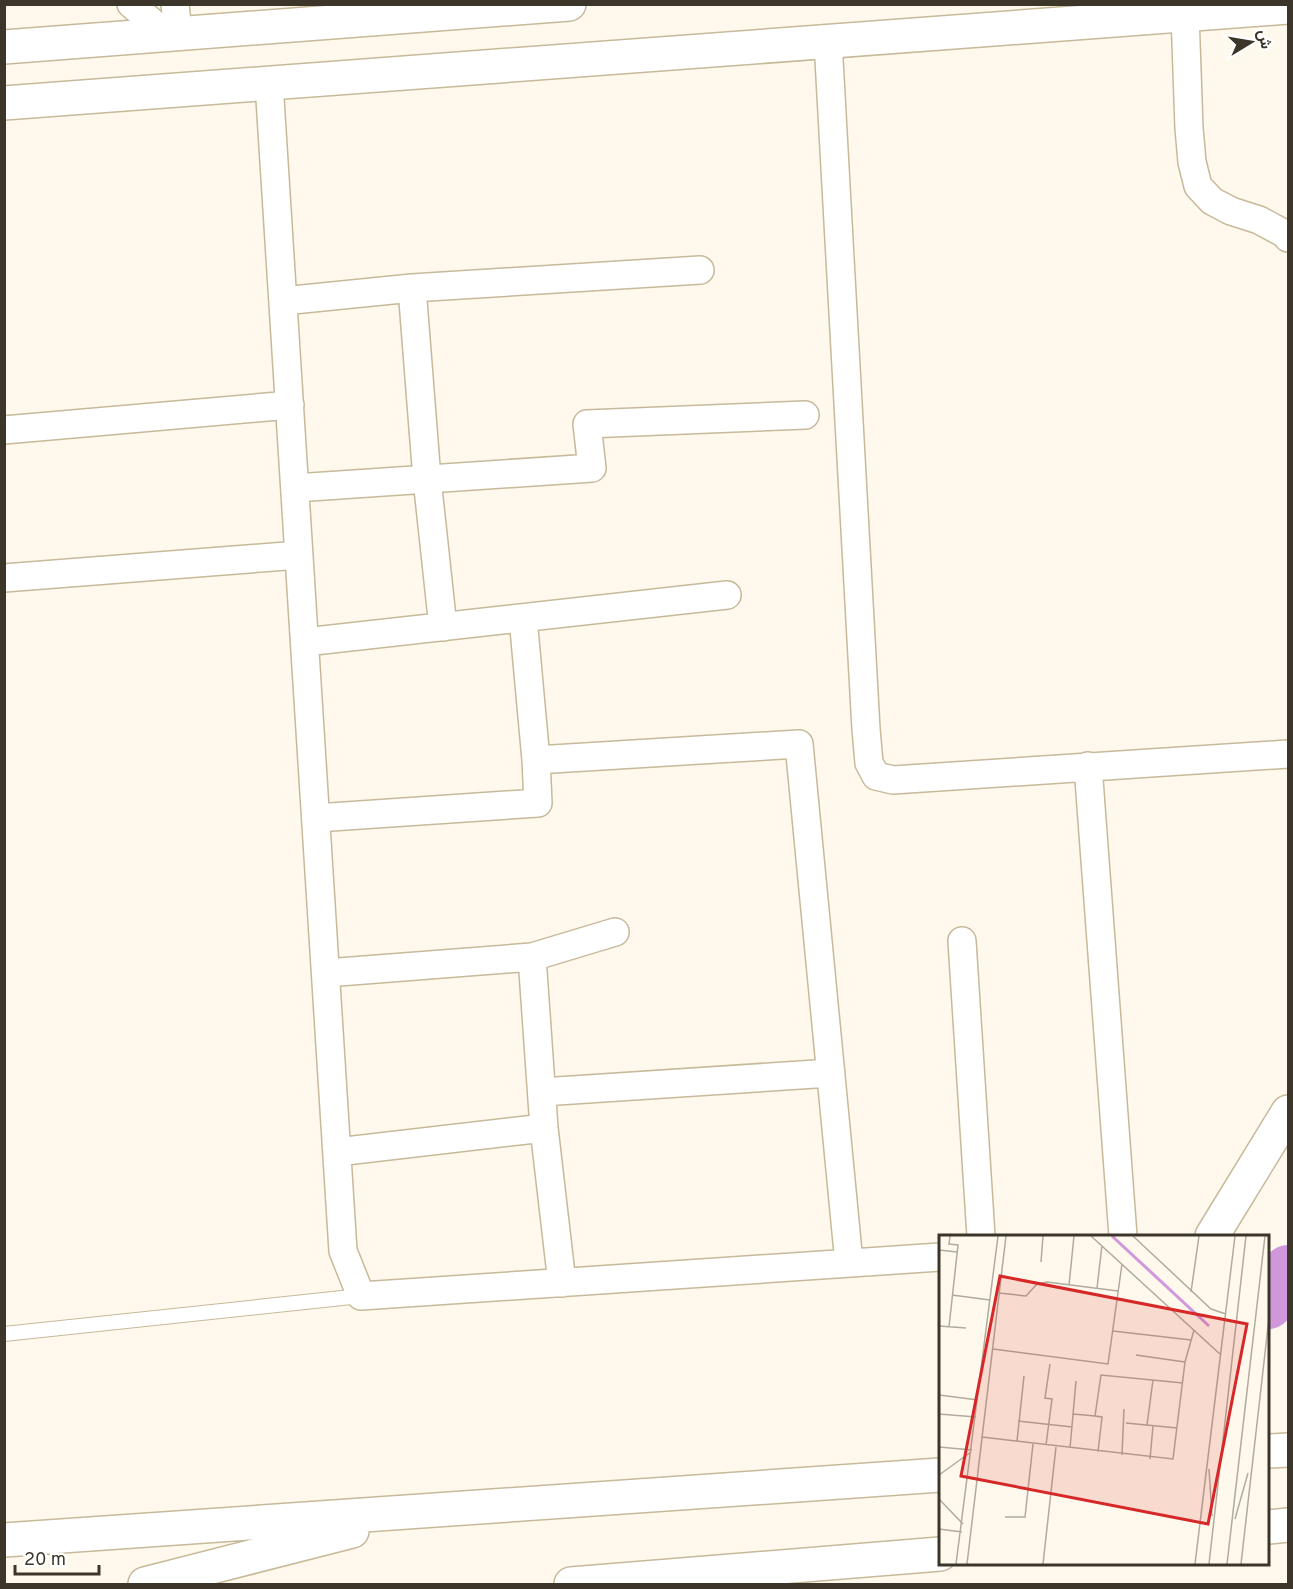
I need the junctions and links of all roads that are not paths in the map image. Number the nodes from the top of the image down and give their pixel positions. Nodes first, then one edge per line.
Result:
1 (131, 4) edge
2 (569, 4) edge
3 (495, 7) edge
4 (1288, 7) edge
5 (384, 12) edge
6 (1185, 14) junction
7 (173, 24) edge
8 (828, 41) junction
9 (4, 47) edge
10 (269, 83) junction
11 (4, 103) edge
12 (1288, 238) edge
13 (700, 270) dead end
14 (412, 288) junction
15 (283, 301) junction
16 (290, 405) junction
17 (805, 415) dead end
18 (4, 430) edge
19 (427, 479) junction
20 (295, 488) junction
21 (299, 555) junction
22 (4, 578) edge
23 (727, 595) dead end
24 (523, 618) junction
25 (443, 627) junction
26 (305, 642) junction
27 (1288, 754) edge
28 (536, 760) junction
29 (1088, 766) junction
30 (316, 818) junction
31 (615, 932) dead end
32 (963, 941) dead end
33 (532, 957) junction
34 (326, 973) junction
35 (831, 1073) junction
36 (542, 1092) junction
37 (1288, 1112) edge
38 (544, 1128) junction
39 (337, 1152) junction
40 (981, 1235) edge
41 (1123, 1235) edge
42 (1213, 1235) edge
43 (939, 1257) edge
44 (849, 1263) junction
45 (562, 1283) junction
46 (361, 1296) junction
47 (4, 1334) edge
48 (1288, 1450) edge
49 (1269, 1451) edge
50 (939, 1475) edge
51 (429, 1511) junction
52 (1288, 1525) edge
53 (1269, 1527) edge
54 (4, 1540) edge
55 (939, 1554) edge
56 (145, 1584) edge
57 (571, 1584) edge

1 - 7 street
2 - 3 street
3 - 5 street
4 - 6 street
5 - 7 street
6 - 8 street
6 - 12 street
7 - 9 street
8 - 10 street
8 - 29 street
10 - 11 street
10 - 15 street
13 - 14 street
14 - 15 street
14 - 19 street
15 - 16 street
16 - 18 street
16 - 20 street
17 - 19 street
19 - 20 street
19 - 25 street
20 - 21 street
21 - 22 street
21 - 26 street
23 - 24 street
24 - 25 street
24 - 28 street
25 - 26 street
26 - 30 street
27 - 29 street
28 - 30 street
28 - 35 street
29 - 41 street
30 - 34 street
31 - 33 street
32 - 40 street
33 - 34 street
33 - 36 street
34 - 39 street
35 - 36 street
35 - 44 street
36 - 38 street
37 - 42 street
38 - 39 street
38 - 45 street
39 - 46 street
43 - 44 street
44 - 45 street
45 - 46 street
46 - 47 lane
48 - 49 street
50 - 51 street
51 - 54 street
51 - 56 street
52 - 53 street
55 - 57 street

